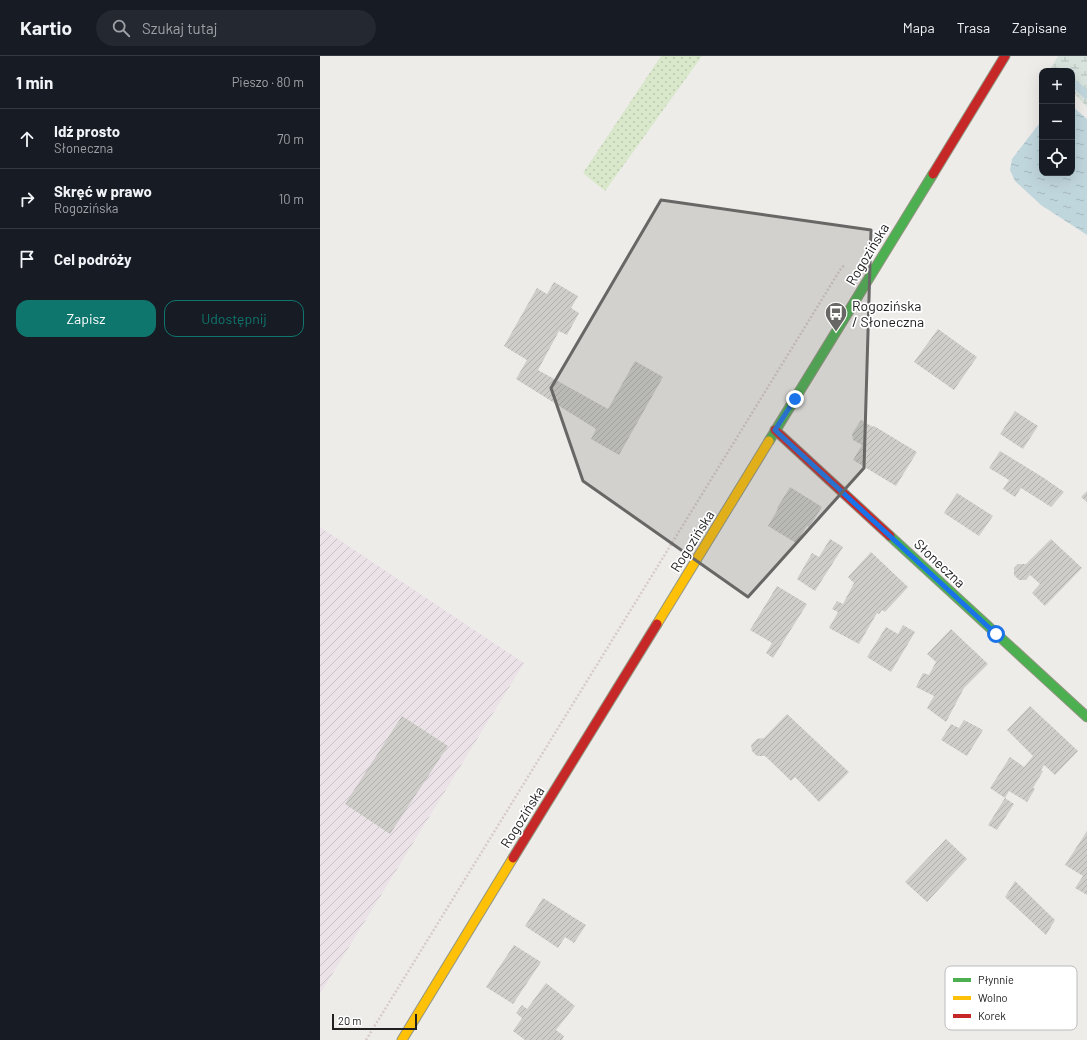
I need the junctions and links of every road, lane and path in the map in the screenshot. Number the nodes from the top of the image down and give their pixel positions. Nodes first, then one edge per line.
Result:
1 (1005, 56) edge
2 (775, 430) junction
3 (1087, 717) edge
4 (402, 1040) edge

1 - 2 street, Rogozińska
2 - 3 street, Słoneczna
2 - 4 street, Rogozińska

